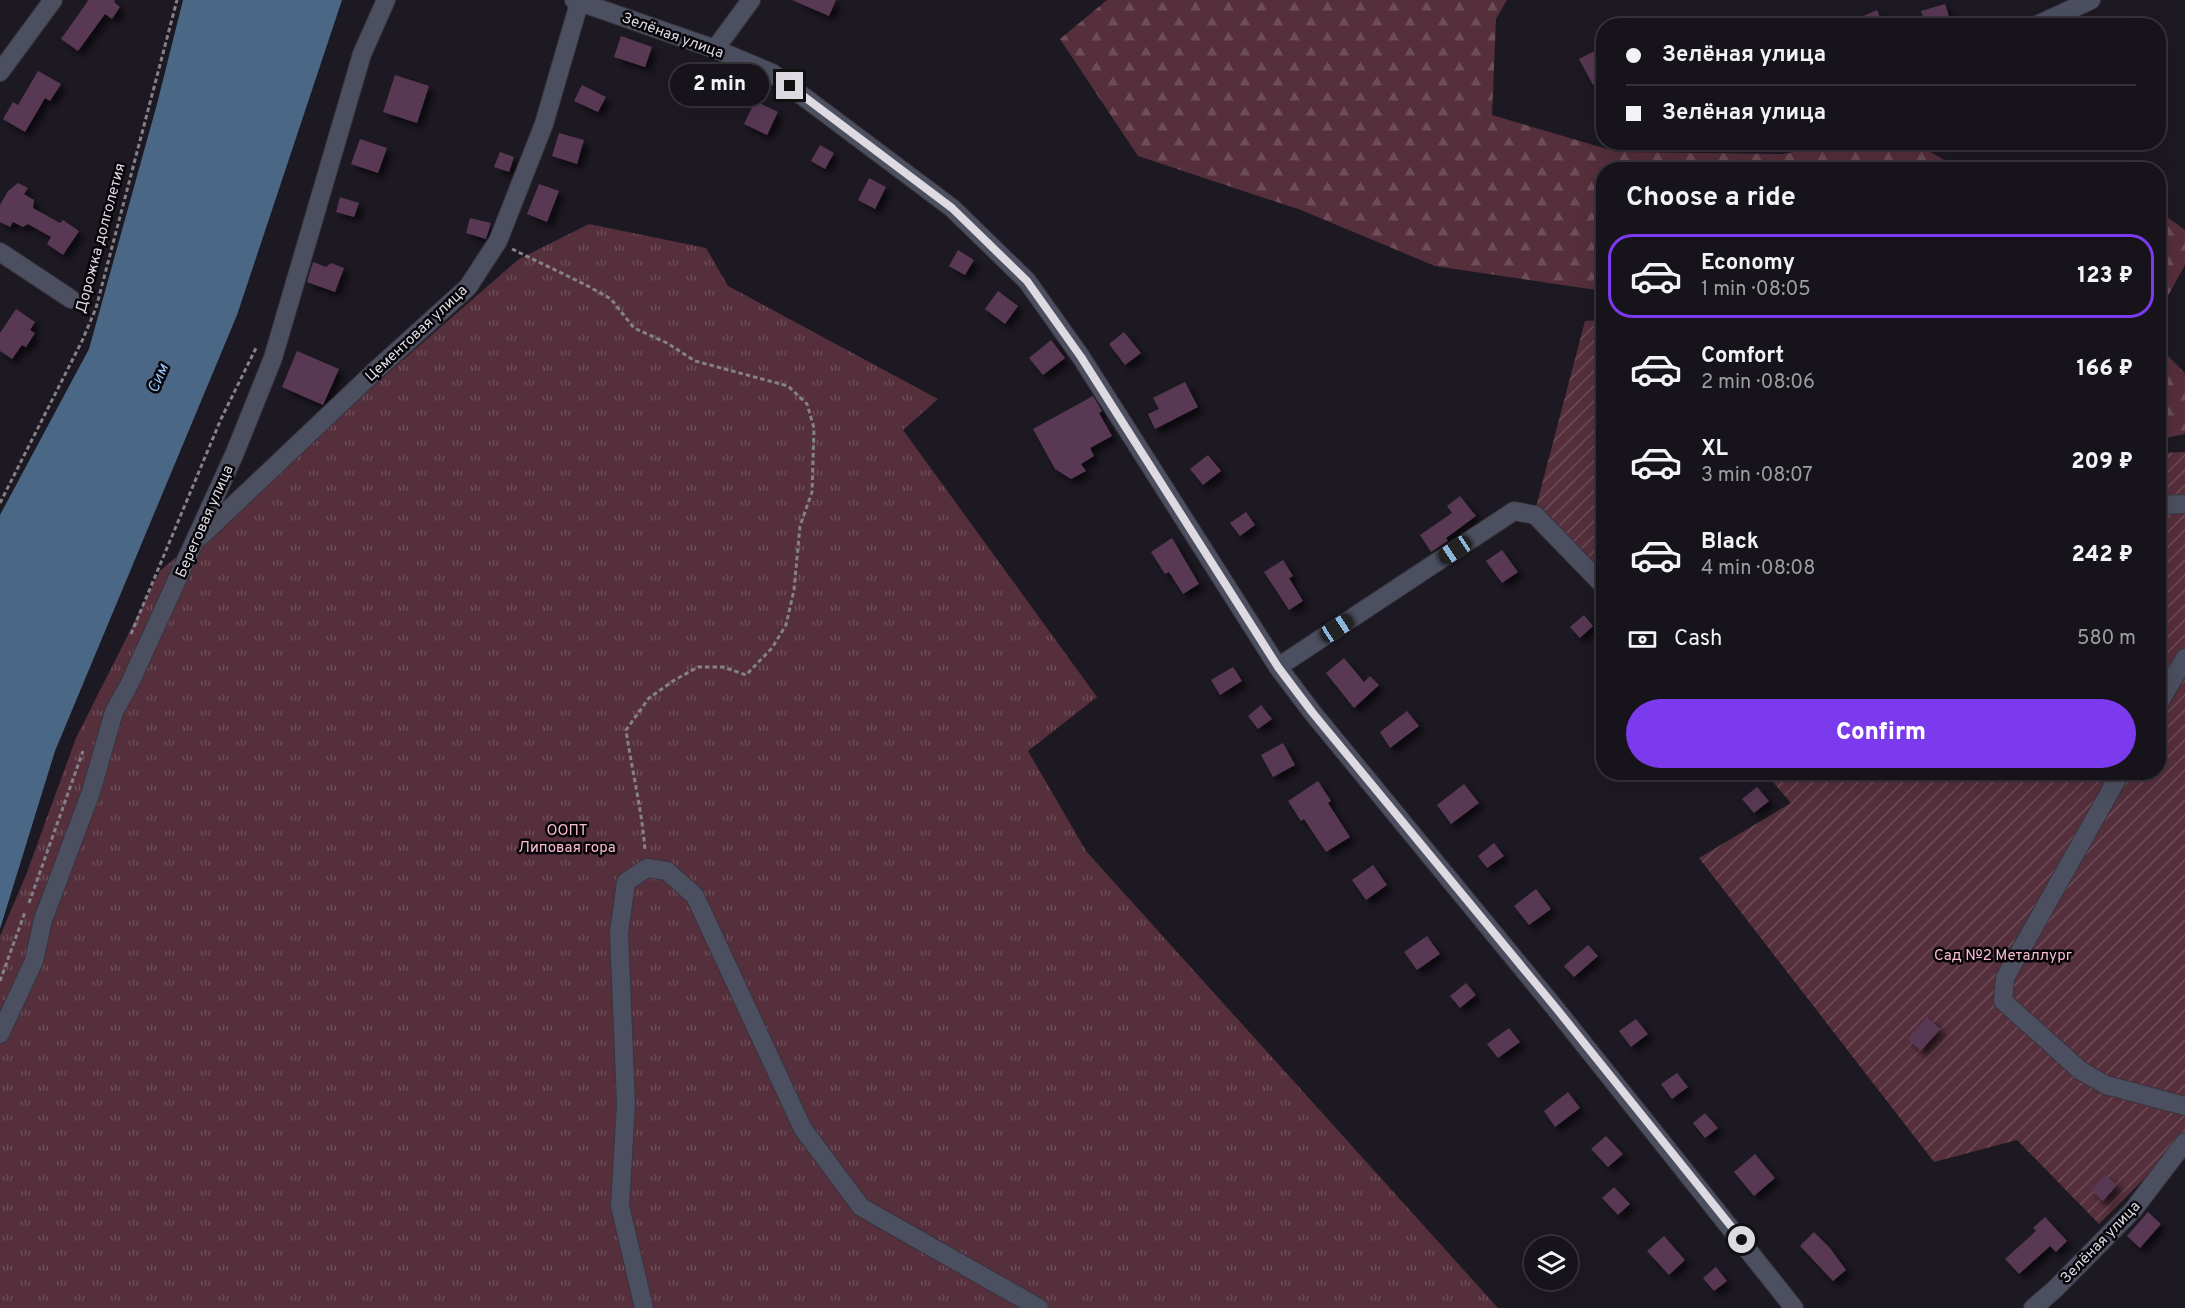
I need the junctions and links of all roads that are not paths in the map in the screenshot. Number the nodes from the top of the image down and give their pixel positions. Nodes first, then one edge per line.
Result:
1 (53, 0) edge
2 (386, 0) edge
3 (751, 0) edge
4 (2091, 0) edge
5 (578, 1) edge
6 (2052, 18) edge
7 (715, 49) junction
8 (0, 72) edge
9 (0, 252) edge
10 (71, 299) dead end
11 (2185, 504) edge
12 (2166, 505) edge
13 (193, 544) junction
14 (1596, 578) edge
15 (2185, 658) edge
16 (1278, 667) junction
17 (2166, 691) edge
18 (2116, 780) edge
19 (0, 1034) edge
20 (2185, 1106) edge
21 (2185, 1142) edge
22 (644, 1308) edge
23 (1039, 1308) edge
24 (1794, 1308) edge
25 (2033, 1308) edge

1 - 8 street
2 - 13 street, Береговая улица
3 - 7 street
4 - 6 street
5 - 7 street, Зелёная улица
5 - 13 street, Цементовая улица
7 - 16 street, Зелёная улица
9 - 10 street
11 - 12 street
13 - 19 street, Береговая улица
14 - 16 street
15 - 17 street
16 - 24 street, Зелёная улица
18 - 20 street
21 - 25 street, Зелёная улица
22 - 23 street

